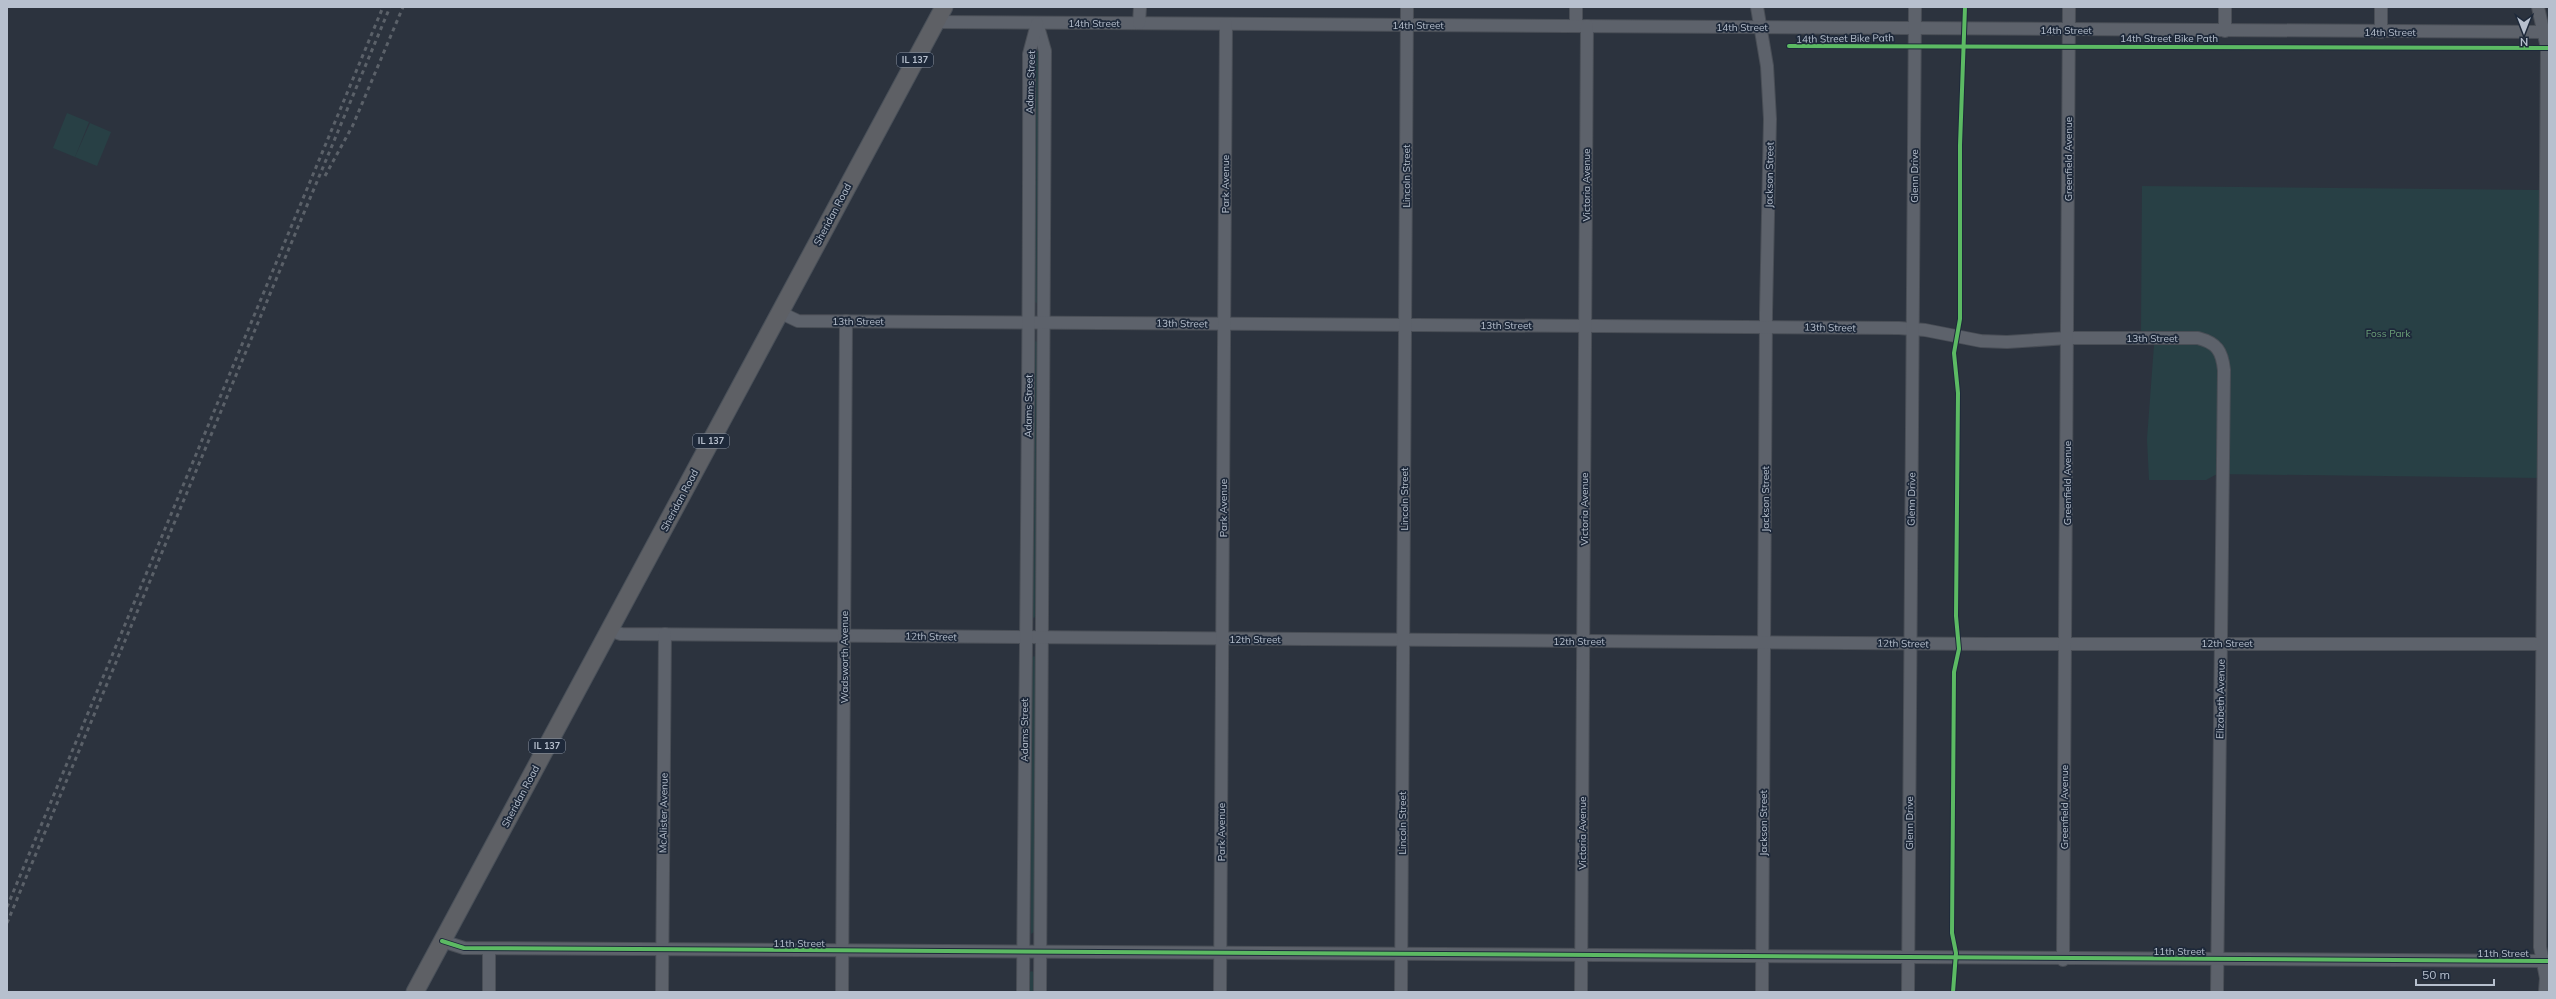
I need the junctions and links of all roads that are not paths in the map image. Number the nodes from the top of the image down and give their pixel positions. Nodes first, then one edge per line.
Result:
1 (944, 7) edge
2 (1140, 7) edge
3 (1407, 7) edge
4 (1576, 7) edge
5 (1758, 7) edge
6 (1915, 7) edge
7 (2069, 7) edge
8 (2225, 7) edge
9 (2381, 7) edge
10 (2538, 7) edge
11 (935, 22) junction
12 (1037, 23) junction
13 (1139, 23) junction
14 (1226, 24) junction
15 (1407, 25) junction
16 (1582, 26) junction
17 (1761, 28) junction
18 (1915, 29) junction
19 (2069, 30) junction
20 (2225, 31) junction
21 (2381, 32) junction
22 (2546, 32) edge
23 (2548, 186) edge
24 (779, 312) junction
25 (846, 321) junction
26 (1029, 322) junction
27 (1043, 322) junction
28 (1224, 323) junction
29 (1405, 324) junction
30 (1585, 326) junction
31 (1766, 326) junction
32 (1913, 328) junction
33 (2068, 338) junction
34 (2548, 345) edge
35 (2223, 358) joint
36 (609, 630) junction
37 (665, 634) junction
38 (844, 635) junction
39 (1024, 637) junction
40 (1041, 637) junction
41 (1223, 638) junction
42 (1403, 640) junction
43 (1584, 641) junction
44 (1764, 642) junction
45 (2221, 642) junction
46 (1910, 643) junction
47 (2066, 644) junction
48 (2546, 644) edge
49 (2545, 804) edge
50 (442, 941) junction
51 (490, 949) junction
52 (662, 950) junction
53 (842, 951) junction
54 (1023, 953) junction
55 (1040, 953) junction
56 (1221, 954) junction
57 (1402, 955) junction
58 (1581, 957) junction
59 (1762, 958) junction
60 (1908, 959) junction
61 (2217, 959) junction
62 (2063, 960) junction
63 (2546, 961) edge
64 (415, 992) edge
65 (489, 992) edge
66 (662, 992) edge
67 (842, 992) edge
68 (1023, 992) edge
69 (1040, 992) edge
70 (1220, 992) edge
71 (1401, 992) edge
72 (1581, 992) edge
73 (1762, 992) edge
74 (1908, 992) edge
75 (2217, 992) edge
76 (2546, 992) edge

1 - 11 highway, Sheridan Road / IL 137
2 - 13 street
3 - 15 street, Lincoln Street
4 - 16 street, Victoria Avenue
5 - 17 street, Jackson Street
6 - 18 street, Glenn Drive
7 - 19 street, Greenfield Avenue
8 - 20 street
9 - 21 street
10 - 22 street
11 - 12 street, 14th Street
11 - 24 highway, Sheridan Road / IL 137
12 - 13 street, 14th Street
12 - 26 street, Adams Street
12 - 27 street, Adams Street
13 - 14 street, 14th Street
14 - 15 street, 14th Street
14 - 28 street, Park Avenue
15 - 16 street, 14th Street
15 - 29 street, Lincoln Street
16 - 17 street, 14th Street
16 - 30 street, Victoria Avenue
17 - 18 street, 14th Street
17 - 31 street, Jackson Street
18 - 19 street, 14th Street
18 - 32 street, Glenn Drive
19 - 20 street, 14th Street
19 - 33 street, Greenfield Avenue
20 - 21 street, 14th Street
21 - 22 street, 14th Street
22 - 23 street
23 - 34 street
24 - 25 street, 13th Street
24 - 36 highway, Sheridan Road / IL 137
25 - 26 street, 13th Street
25 - 38 street, Wadsworth Avenue
26 - 27 street, 13th Street
26 - 39 street, Adams Street
27 - 28 street, 13th Street
27 - 40 street, Adams Street
28 - 29 street, 13th Street
28 - 41 street, Park Avenue
29 - 30 street, 13th Street
29 - 42 street, Lincoln Street
30 - 31 street, 13th Street
30 - 43 street, Victoria Avenue
31 - 32 street, 13th Street
31 - 44 street, Jackson Street
32 - 33 street, 13th Street
32 - 46 street, Glenn Drive
33 - 35 street, 13th Street
33 - 47 street, Greenfield Avenue
34 - 48 street
35 - 45 street, Elizabeth Avenue
36 - 37 street, 12th Street
36 - 50 highway, Sheridan Road / IL 137
37 - 38 street, 12th Street
37 - 52 street, McAlister Avenue
38 - 39 street, 12th Street
38 - 53 street, Wadsworth Avenue
39 - 40 street, 12th Street
39 - 54 street, Adams Street
40 - 41 street, 12th Street
40 - 55 street, Adams Street
41 - 42 street, 12th Street
41 - 56 street, Park Avenue
42 - 43 street, 12th Street
42 - 57 street, Lincoln Street
43 - 44 street, 12th Street
43 - 58 street, Victoria Avenue
44 - 46 street, 12th Street
44 - 59 street, Jackson Street
45 - 47 street, 12th Street
45 - 48 street, 12th Street
45 - 61 street, Elizabeth Avenue
46 - 47 street, 12th Street
46 - 60 street, Glenn Drive
47 - 62 street, Greenfield Avenue
48 - 49 street
49 - 63 street
50 - 51 street, 11th Street
50 - 64 highway, Sheridan Road / IL 137
51 - 52 street, 11th Street
51 - 65 street
52 - 53 street, 11th Street
52 - 66 street, McAlister Avenue
53 - 54 street, 11th Street
53 - 67 street, Wadsworth Avenue
54 - 55 street, 11th Street
54 - 68 street, Adams Street
55 - 56 street, 11th Street
55 - 69 street, Adams Street
56 - 57 street, 11th Street
56 - 70 street, Park Avenue
57 - 58 street, 11th Street
57 - 71 street, Lincoln Street
58 - 59 street, 11th Street
58 - 72 street, Victoria Avenue
59 - 60 street, 11th Street
59 - 73 street, Jackson Street
60 - 62 street, 11th Street
60 - 74 street, Glenn Drive
61 - 62 street, 11th Street
61 - 63 street, 11th Street
61 - 75 street, Elizabeth Avenue
63 - 76 street

